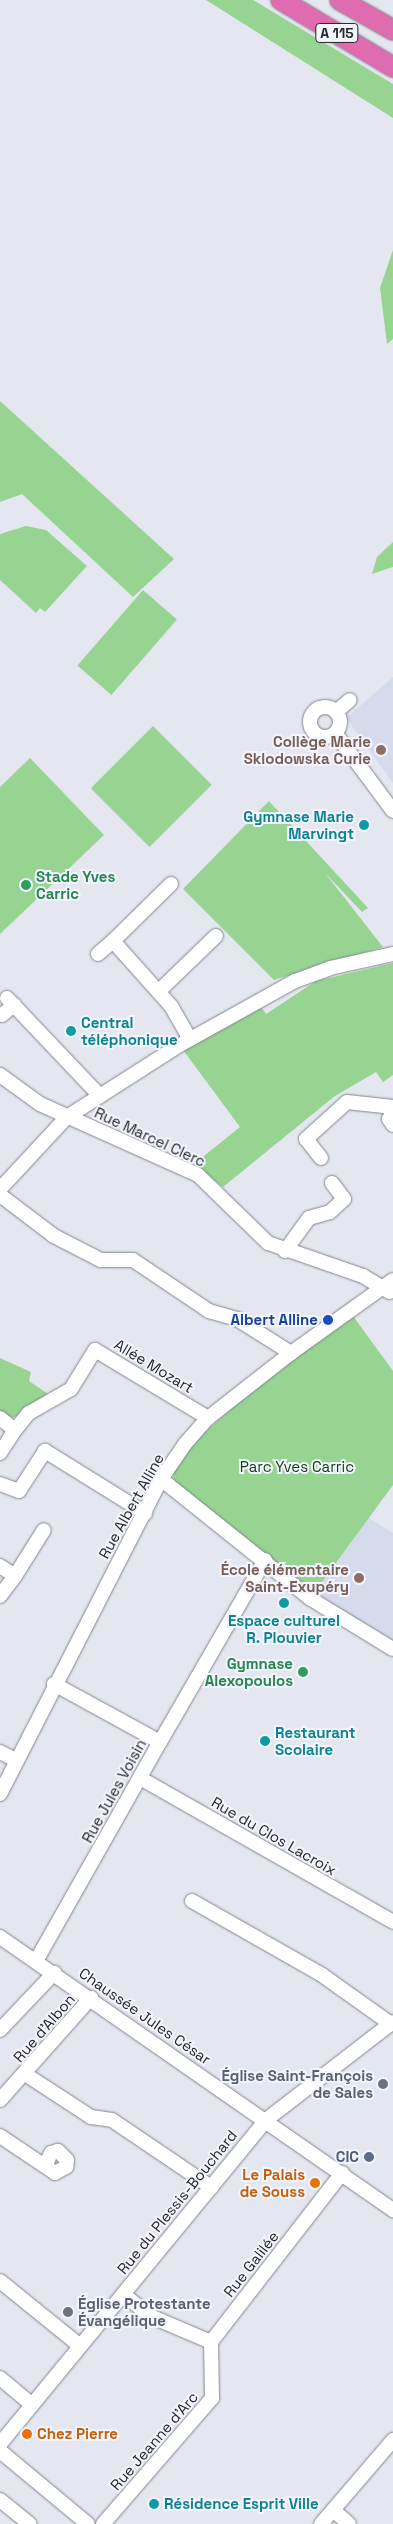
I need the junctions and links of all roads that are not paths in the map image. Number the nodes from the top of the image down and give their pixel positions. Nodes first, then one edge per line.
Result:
1 (281, 0) edge
2 (340, 0) edge
3 (393, 30) edge
4 (393, 67) edge
5 (350, 700) dead end
6 (336, 712) junction
7 (335, 733) junction
8 (393, 811) edge
9 (171, 884) dead end
10 (216, 936) dead end
11 (113, 941) junction
12 (98, 954) dead end
13 (393, 954) edge
14 (159, 991) junction
15 (2, 1015) dead end
16 (190, 1039) junction
17 (0, 1075) edge
18 (100, 1096) junction
19 (393, 1107) edge
20 (393, 1112) edge
21 (67, 1117) junction
22 (393, 1125) edge
23 (321, 1158) dead end
24 (332, 1183) dead end
25 (0, 1189) edge
26 (0, 1195) edge
27 (286, 1251) junction
28 (390, 1287) edge
29 (291, 1353) junction
30 (0, 1418) edge
31 (208, 1418) junction
32 (16, 1430) junction
33 (0, 1453) edge
34 (161, 1478) junction
35 (2, 1489) edge
36 (145, 1513) junction
37 (44, 1530) dead end
38 (265, 1560) junction
39 (0, 1566) edge
40 (15, 1576) junction
41 (0, 1596) edge
42 (393, 1649) edge
43 (54, 1684) junction
44 (160, 1742) junction
45 (0, 1752) edge
46 (16, 1760) junction
47 (140, 1778) junction
48 (0, 1794) edge
49 (192, 1901) dead end
50 (393, 1922) edge
51 (0, 1937) edge
52 (36, 1961) junction
53 (54, 1973) junction
54 (91, 1998) junction
55 (392, 2023) edge
56 (0, 2030) edge
57 (25, 2074) junction
58 (0, 2100) edge
59 (266, 2120) junction
60 (0, 2136) edge
61 (46, 2164) dead end
62 (342, 2174) junction
63 (211, 2187) junction
64 (393, 2210) edge
65 (0, 2281) edge
66 (123, 2294) junction
67 (210, 2342) junction
68 (79, 2346) junction
69 (0, 2378) edge
70 (31, 2404) junction
71 (393, 2440) edge
72 (0, 2444) edge
73 (0, 2451) edge
74 (0, 2500) edge
75 (333, 2510) junction
76 (18, 2524) edge
77 (30, 2524) edge
78 (88, 2524) edge
79 (103, 2524) edge
80 (320, 2524) edge
81 (349, 2524) edge

1 - 4 highway, A 115
2 - 3 highway, A 115
5 - 6 street
6 - 7 street
6 - 7 street
7 - 8 street
9 - 11 street
10 - 14 street
11 - 12 street
11 - 14 street
13 - 16 street
14 - 16 street
15 - 18 street
16 - 18 street
17 - 21 street, Rue Marcel Clerc
18 - 21 street
19 - 23 street
20 - 22 street
21 - 25 street
21 - 27 street, Rue Marcel Clerc
24 - 27 street
26 - 29 street
27 - 28 street, Rue Marcel Clerc
28 - 29 street, Rue Albert Alline
29 - 31 street, Rue Albert Alline
30 - 32 street
31 - 32 street, Allée Mozart
31 - 34 street, Rue Albert Alline
32 - 33 street
34 - 36 street, Rue Albert Alline
34 - 38 street
35 - 36 street
36 - 43 street, Rue Albert Alline
37 - 40 street
38 - 42 street
38 - 44 street
39 - 40 street
40 - 41 street
43 - 44 street, Rue Jules Voisin
43 - 46 street, Rue Albert Alline
44 - 47 street, Rue Jules Voisin
45 - 46 street
46 - 48 street, Rue Albert Alline
47 - 50 street, Rue du Clos Lacroix
47 - 52 street, Rue Jules Voisin
49 - 55 street
51 - 52 street, Chaussée Jules César
52 - 53 street, Chaussée Jules César
53 - 54 street, Chaussée Jules César
53 - 56 street
54 - 57 street, Rue d'Albon
54 - 59 street, Chaussée Jules César
55 - 59 street, Rue du Plessis-Bouchard
57 - 58 street, Rue d'Albon
57 - 63 street
59 - 62 street, Chaussée Jules César
59 - 63 street, Rue du Plessis-Bouchard
60 - 61 street
62 - 64 street, Chaussée Jules César
62 - 67 street, Rue Galilée
63 - 66 street, Rue du Plessis-Bouchard
65 - 68 street
66 - 67 street
66 - 68 street, Rue du Plessis-Bouchard
67 - 79 street, Rue Jeanne d'Arc
68 - 70 street, Rue du Plessis-Bouchard
69 - 70 street
70 - 72 street, Rue du Plessis-Bouchard
71 - 75 street
73 - 78 street
74 - 76 street
74 - 77 street
75 - 80 street
75 - 81 street

